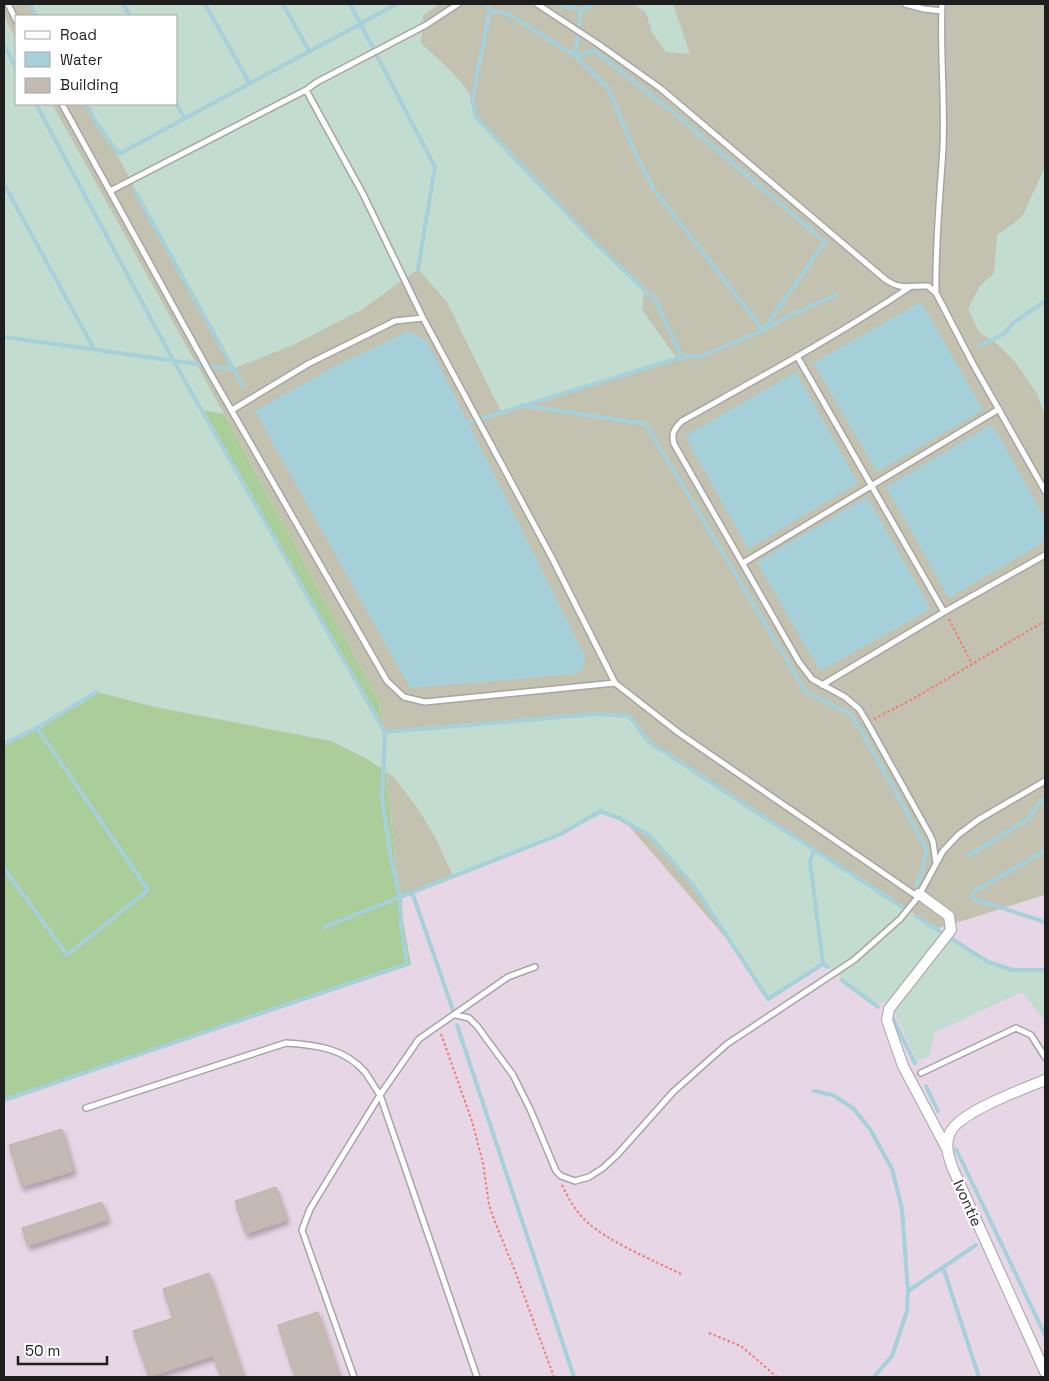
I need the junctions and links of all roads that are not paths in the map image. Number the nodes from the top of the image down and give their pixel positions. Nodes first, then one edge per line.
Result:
1 (8, 4) edge
2 (458, 4) edge
3 (537, 4) edge
4 (905, 4) edge
5 (942, 4) edge
6 (942, 11) junction
7 (15, 18) edge
8 (306, 90) junction
9 (63, 105) edge
10 (110, 191) junction
11 (910, 287) junction
12 (936, 293) junction
13 (423, 318) junction
14 (797, 356) junction
15 (999, 409) junction
16 (232, 410) junction
17 (871, 486) junction
18 (1045, 491) edge
19 (1045, 555) edge
20 (743, 563) junction
21 (944, 612) junction
22 (615, 683) junction
23 (822, 685) junction
24 (1045, 781) edge
25 (936, 864) junction
26 (918, 896) junction
27 (535, 967) dead end
28 (456, 1014) junction
29 (1045, 1058) edge
30 (921, 1073) dead end
31 (1045, 1080) edge
32 (380, 1095) junction
33 (86, 1108) dead end
34 (947, 1149) junction
35 (1045, 1372) edge
36 (354, 1377) edge
37 (477, 1377) edge

1 - 7 lane
2 - 8 lane
3 - 11 lane
4 - 6 lane
5 - 6 lane
6 - 12 lane
8 - 10 lane
8 - 13 lane
9 - 10 lane
10 - 16 lane
11 - 12 lane
11 - 14 lane
12 - 15 lane
13 - 16 lane
13 - 22 lane
14 - 17 lane
14 - 20 lane
15 - 17 lane
15 - 18 lane
16 - 22 lane
17 - 20 lane
17 - 21 lane
19 - 21 lane
20 - 23 lane
21 - 23 lane
22 - 26 lane
23 - 25 lane
24 - 25 lane
25 - 26 lane
26 - 28 lane
26 - 34 street, Ivontie
27 - 28 lane
28 - 32 lane
29 - 30 lane
31 - 34 street
32 - 33 lane
32 - 36 lane
32 - 37 lane
34 - 35 street, Ivontie

